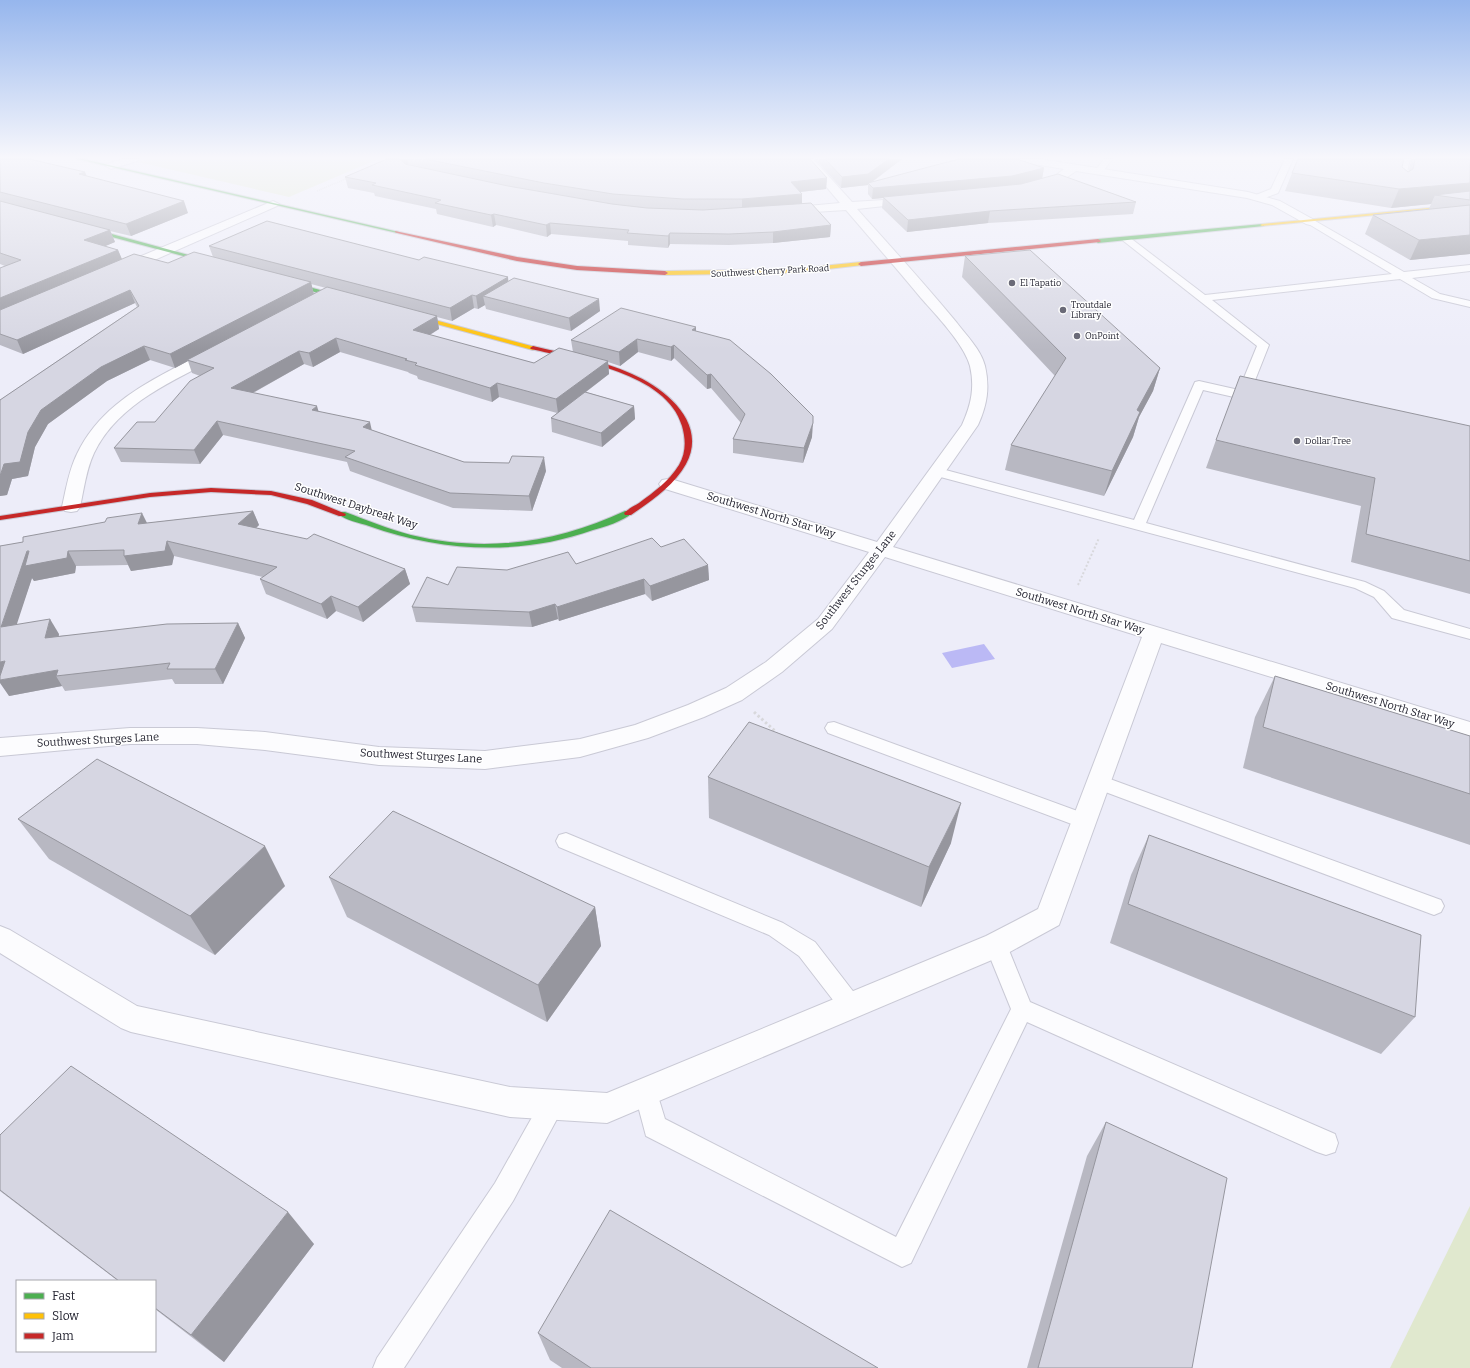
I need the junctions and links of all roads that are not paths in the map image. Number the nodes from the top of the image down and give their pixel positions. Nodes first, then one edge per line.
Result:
1 (234, 223) edge
2 (355, 223) edge
3 (864, 223) edge
4 (1291, 223) edge
5 (1313, 223) edge
6 (76, 226) edge
7 (1126, 239) junction
8 (166, 250) junction
9 (896, 261) junction
10 (228, 267) edge
11 (1470, 268) edge
12 (108, 275) edge
13 (1401, 276) junction
14 (274, 279) edge
15 (328, 294) junction
16 (1203, 298) junction
17 (359, 302) edge
18 (1470, 304) edge
19 (308, 305) edge
20 (397, 312) edge
21 (232, 345) edge
22 (1244, 396) junction
23 (1259, 399) edge
24 (938, 472) junction
25 (668, 484) junction
26 (71, 507) junction
27 (0, 518) edge
28 (1138, 526) junction
29 (881, 549) junction
30 (1154, 633) junction
31 (1470, 634) edge
32 (834, 728) dead end
33 (1470, 730) edge
34 (0, 747) edge
35 (1099, 782) junction
36 (1084, 821) junction
37 (566, 841) dead end
38 (1434, 906) dead end
39 (0, 938) edge
40 (996, 945) junction
41 (851, 1006) junction
42 (1022, 1009) junction
43 (646, 1091) junction
44 (553, 1104) junction
45 (1326, 1143) dead end
46 (387, 1368) edge

1 - 8 street
2 - 9 main road, Southwest Cherry Park Road
3 - 9 street, Southwest Sturges Lane
4 - 7 main road, Southwest Cherry Park Road
5 - 13 lane
6 - 8 main road
7 - 9 main road, Southwest Cherry Park Road
7 - 16 lane
8 - 10 main road
8 - 12 street
9 - 24 street, Southwest Sturges Lane
11 - 13 lane
13 - 16 lane
13 - 18 lane
14 - 15 main road
15 - 17 main road
15 - 19 street
16 - 22 lane
20 - 25 main road
21 - 26 street
22 - 23 lane
22 - 28 lane
24 - 28 lane
24 - 29 street, Southwest Sturges Lane
25 - 26 main road, Southwest Daybreak Way
25 - 29 street, Southwest North Star Way
26 - 27 main road, Southwest Daybreak Way
28 - 31 lane
29 - 30 street, Southwest North Star Way
29 - 34 street, Southwest Sturges Lane
30 - 33 street, Southwest North Star Way
30 - 35 street
32 - 36 lane
35 - 36 street
35 - 38 lane
36 - 40 street
37 - 41 lane
39 - 44 street
40 - 41 street
40 - 42 lane
41 - 43 street
42 - 43 lane
42 - 45 lane
43 - 44 street
44 - 46 lane

